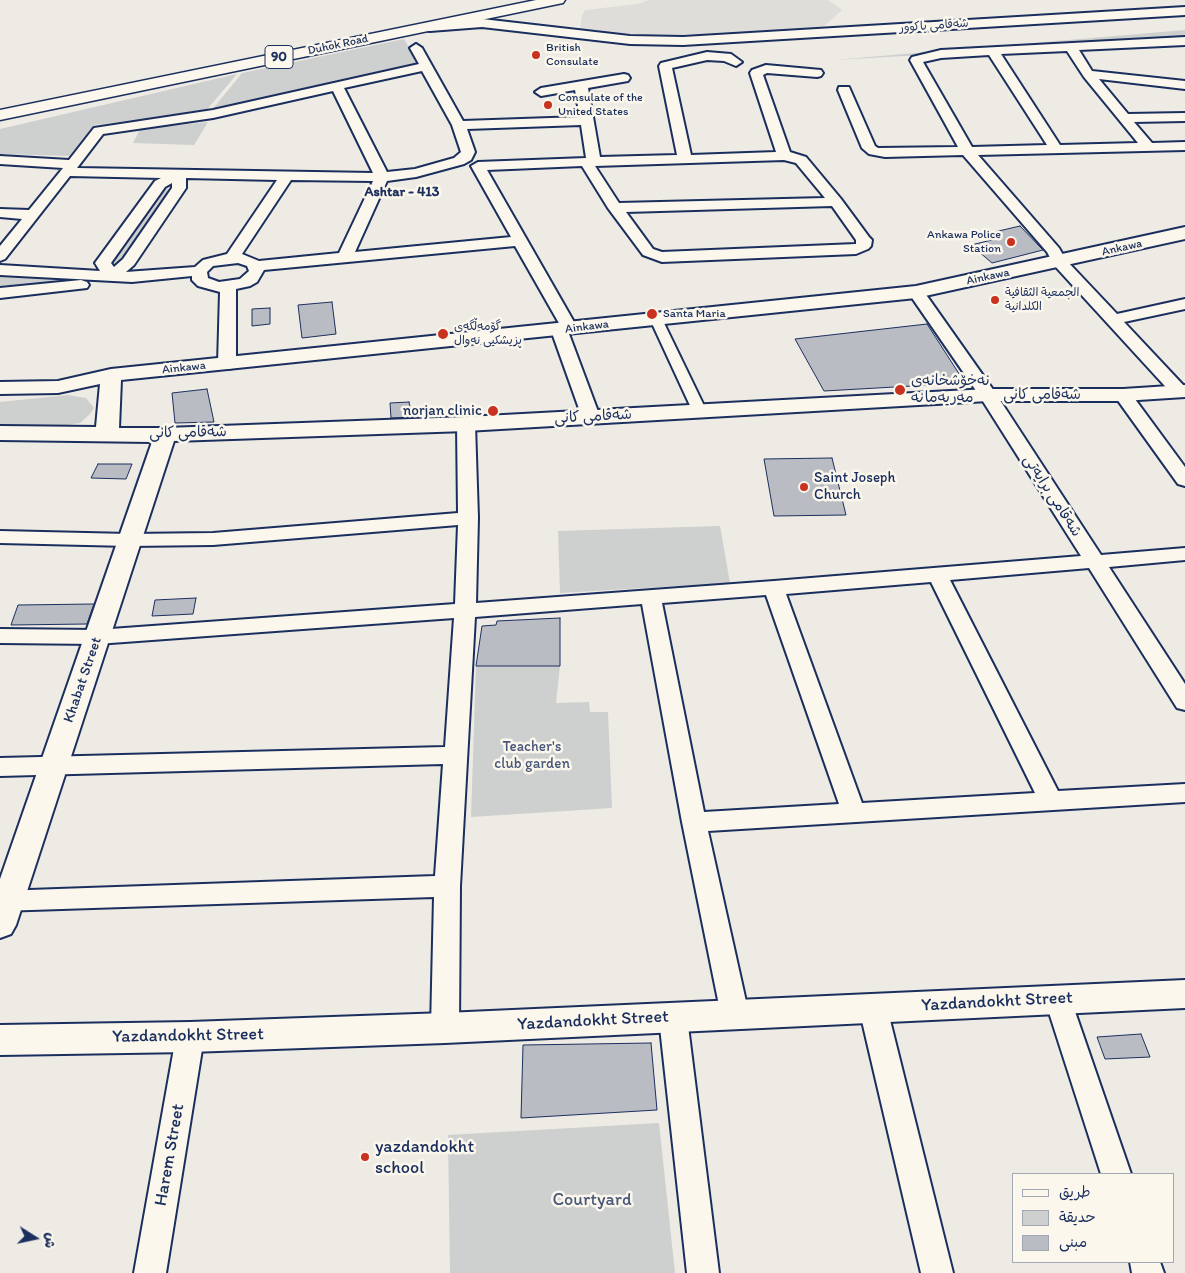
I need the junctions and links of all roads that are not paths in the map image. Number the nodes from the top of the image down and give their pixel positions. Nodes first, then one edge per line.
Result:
1 (506, 0) edge
2 (557, 0) edge
3 (1185, 11) edge
4 (412, 29) junction
5 (584, 35) junction
6 (1184, 42) edge
7 (1071, 47) junction
8 (416, 48) dead end
9 (993, 52) junction
10 (736, 62) dead end
11 (426, 66) junction
12 (817, 73) dead end
13 (1088, 74) junction
14 (624, 78) dead end
15 (1185, 85) edge
16 (337, 86) junction
17 (581, 86) junction
18 (844, 90) dead end
19 (541, 92) dead end
20 (0, 103) edge
21 (0, 115) edge
22 (1185, 117) edge
23 (1124, 118) junction
24 (587, 122) junction
25 (459, 125) junction
26 (1148, 146) junction
27 (1185, 146) edge
28 (1056, 149) junction
29 (967, 151) junction
30 (784, 156) junction
31 (685, 159) junction
32 (0, 160) edge
33 (590, 162) junction
34 (70, 168) junction
35 (179, 174) junction
36 (287, 175) junction
37 (382, 177) junction
38 (836, 202) junction
39 (615, 208) junction
40 (0, 213) edge
41 (33, 215) junction
42 (1185, 233) edge
43 (519, 242) junction
44 (0, 256) edge
45 (344, 257) junction
46 (232, 258) junction
47 (1059, 262) junction
48 (256, 266) junction
49 (0, 270) edge
50 (199, 271) junction
51 (112, 276) junction
52 (228, 287) junction
53 (916, 292) junction
54 (0, 293) edge
55 (1185, 304) edge
56 (656, 319) junction
57 (1113, 320) junction
58 (564, 330) junction
59 (227, 364) junction
60 (111, 375) junction
61 (0, 388) edge
62 (1183, 391) edge
63 (988, 394) junction
64 (1124, 396) junction
65 (700, 412) junction
66 (591, 417) junction
67 (466, 424) junction
68 (0, 433) edge
69 (106, 434) junction
70 (165, 435) junction
71 (1185, 480) edge
72 (468, 518) junction
73 (0, 537) edge
74 (129, 540) junction
75 (1185, 554) edge
76 (1094, 562) junction
77 (937, 574) junction
78 (774, 588) junction
79 (651, 597) junction
80 (465, 610) junction
81 (0, 636) edge
82 (97, 637) junction
83 (1185, 702) edge
84 (458, 754) junction
85 (54, 766) junction
86 (0, 767) edge
87 (1185, 793) edge
88 (1051, 801) junction
89 (854, 812) junction
90 (694, 822) junction
91 (448, 886) junction
92 (3, 909) edge
93 (1185, 994) edge
94 (1058, 1000) junction
95 (873, 1008) junction
96 (735, 1015) junction
97 (673, 1018) junction
98 (445, 1028) junction
99 (190, 1037) junction
100 (0, 1040) edge
101 (1116, 1173) edge
102 (150, 1273) edge
103 (703, 1273) edge
104 (937, 1273) edge

1 - 20 highway, Duhok Road / 90
2 - 4 highway, Duhok Road / 90
2 - 5 street
3 - 5 street, شەقامی باکوور
4 - 5 street
4 - 21 highway, Duhok Road / 90
6 - 7 street
7 - 9 street
7 - 13 street
8 - 11 street
9 - 28 street
9 - 29 street
10 - 31 street
11 - 16 street
11 - 25 street
12 - 30 street
13 - 15 street
13 - 23 street
14 - 17 street
16 - 34 street
16 - 37 street
17 - 19 street
17 - 24 street
18 - 29 street
22 - 23 street
23 - 26 street
24 - 25 street
24 - 33 street
25 - 37 street
26 - 27 street
26 - 28 street
28 - 29 street
29 - 47 street
30 - 31 street
30 - 38 street
31 - 33 street
32 - 34 street
33 - 39 street
33 - 43 street
34 - 35 street
34 - 41 street
35 - 36 street
35 - 51 street
36 - 37 street
36 - 46 street
37 - 45 street
38 - 39 street
38 - 39 street
40 - 41 street
41 - 44 street
42 - 47 street, Ankawa
43 - 45 street
43 - 58 street
45 - 48 street
46 - 48 street
46 - 50 street
47 - 53 street, Ainkawa
47 - 57 street
48 - 52 street
49 - 51 street
50 - 51 street
50 - 52 street
51 - 54 street
52 - 59 street
53 - 56 street, Ainkawa
53 - 63 street, شەقامی برایەتی
55 - 57 street
56 - 58 street, Ainkawa
56 - 65 street
57 - 62 street
58 - 59 street, Ainkawa
58 - 66 street
59 - 60 street, Ainkawa
60 - 61 street
60 - 69 street
62 - 64 street, شەقامی کانی
63 - 64 street, شەقامی کانی
63 - 65 street, شەقامی کانی
63 - 76 street, شەقامی برایەتی
64 - 71 street
65 - 66 street, شەقامی کانی
66 - 67 street, شەقامی کانی
67 - 70 street, شەقامی کانی
67 - 72 street
68 - 69 street, شەقامی کانی
69 - 70 street, شەقامی کانی
70 - 74 street, Khabat Street
72 - 74 street
72 - 80 street
73 - 74 street
74 - 82 street, Khabat Street
75 - 76 street
76 - 77 street
76 - 83 street, شەقامی برایەتی
77 - 78 street
77 - 88 street
78 - 79 street
78 - 89 street
79 - 80 street
79 - 90 street
80 - 82 street
80 - 84 street
81 - 82 street
82 - 85 street, Khabat Street
84 - 85 street
84 - 91 street
85 - 86 street
85 - 92 street, Khabat Street
87 - 88 street
88 - 89 street
89 - 90 street
90 - 96 street
91 - 92 street
91 - 98 street
93 - 94 street, Yazdandokht Street
94 - 95 street, Yazdandokht Street
94 - 101 street
95 - 96 street, Yazdandokht Street
95 - 104 street
96 - 97 street, Yazdandokht Street
97 - 98 street, Yazdandokht Street
97 - 103 street
98 - 99 street, Yazdandokht Street
99 - 100 street, Yazdandokht Street
99 - 102 street, Harem Street

